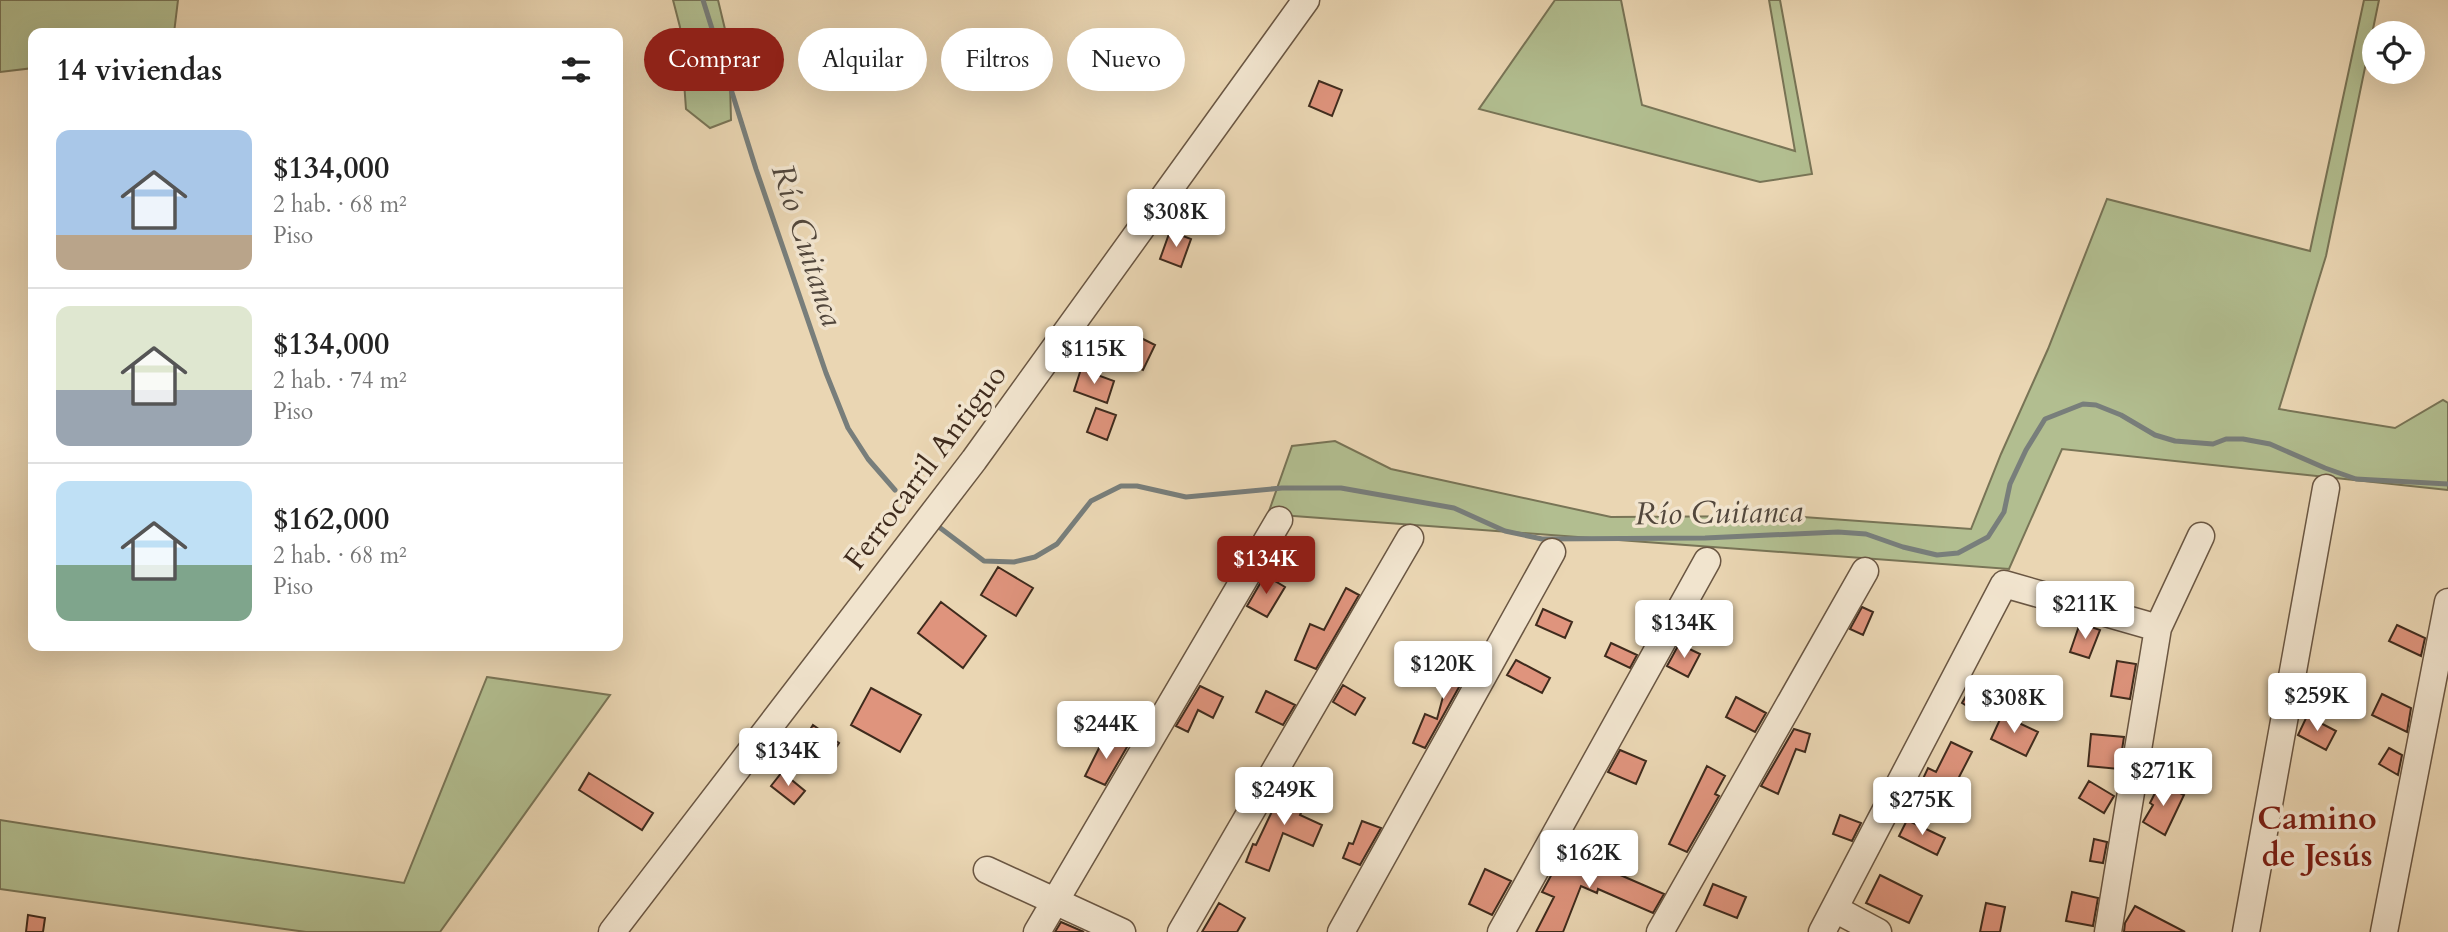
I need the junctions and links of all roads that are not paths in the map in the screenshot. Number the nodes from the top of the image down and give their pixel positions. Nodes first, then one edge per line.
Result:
1 (1306, 0) edge
2 (2326, 488) dead end
3 (1279, 520) dead end
4 (2201, 536) dead end
5 (1410, 538) dead end
6 (1552, 552) dead end
7 (1707, 561) dead end
8 (1865, 571) dead end
9 (2448, 602) edge
10 (2158, 628) junction
11 (987, 870) dead end
12 (1054, 901) junction
13 (1828, 921) edge
14 (612, 932) edge
15 (1037, 932) edge
16 (1122, 932) edge
17 (1181, 932) edge
18 (1341, 932) edge
19 (1501, 932) edge
20 (1660, 932) edge
21 (1878, 932) edge
22 (2108, 932) edge
23 (2246, 932) edge
24 (2384, 932) edge

1 - 14 street, Ferrocarril Antiguo
2 - 23 street
3 - 12 street
4 - 10 street
5 - 17 street
6 - 18 street
7 - 19 street
8 - 20 street
9 - 24 street
10 - 13 street
10 - 22 street
11 - 12 street
12 - 15 street
12 - 16 street
13 - 21 street

